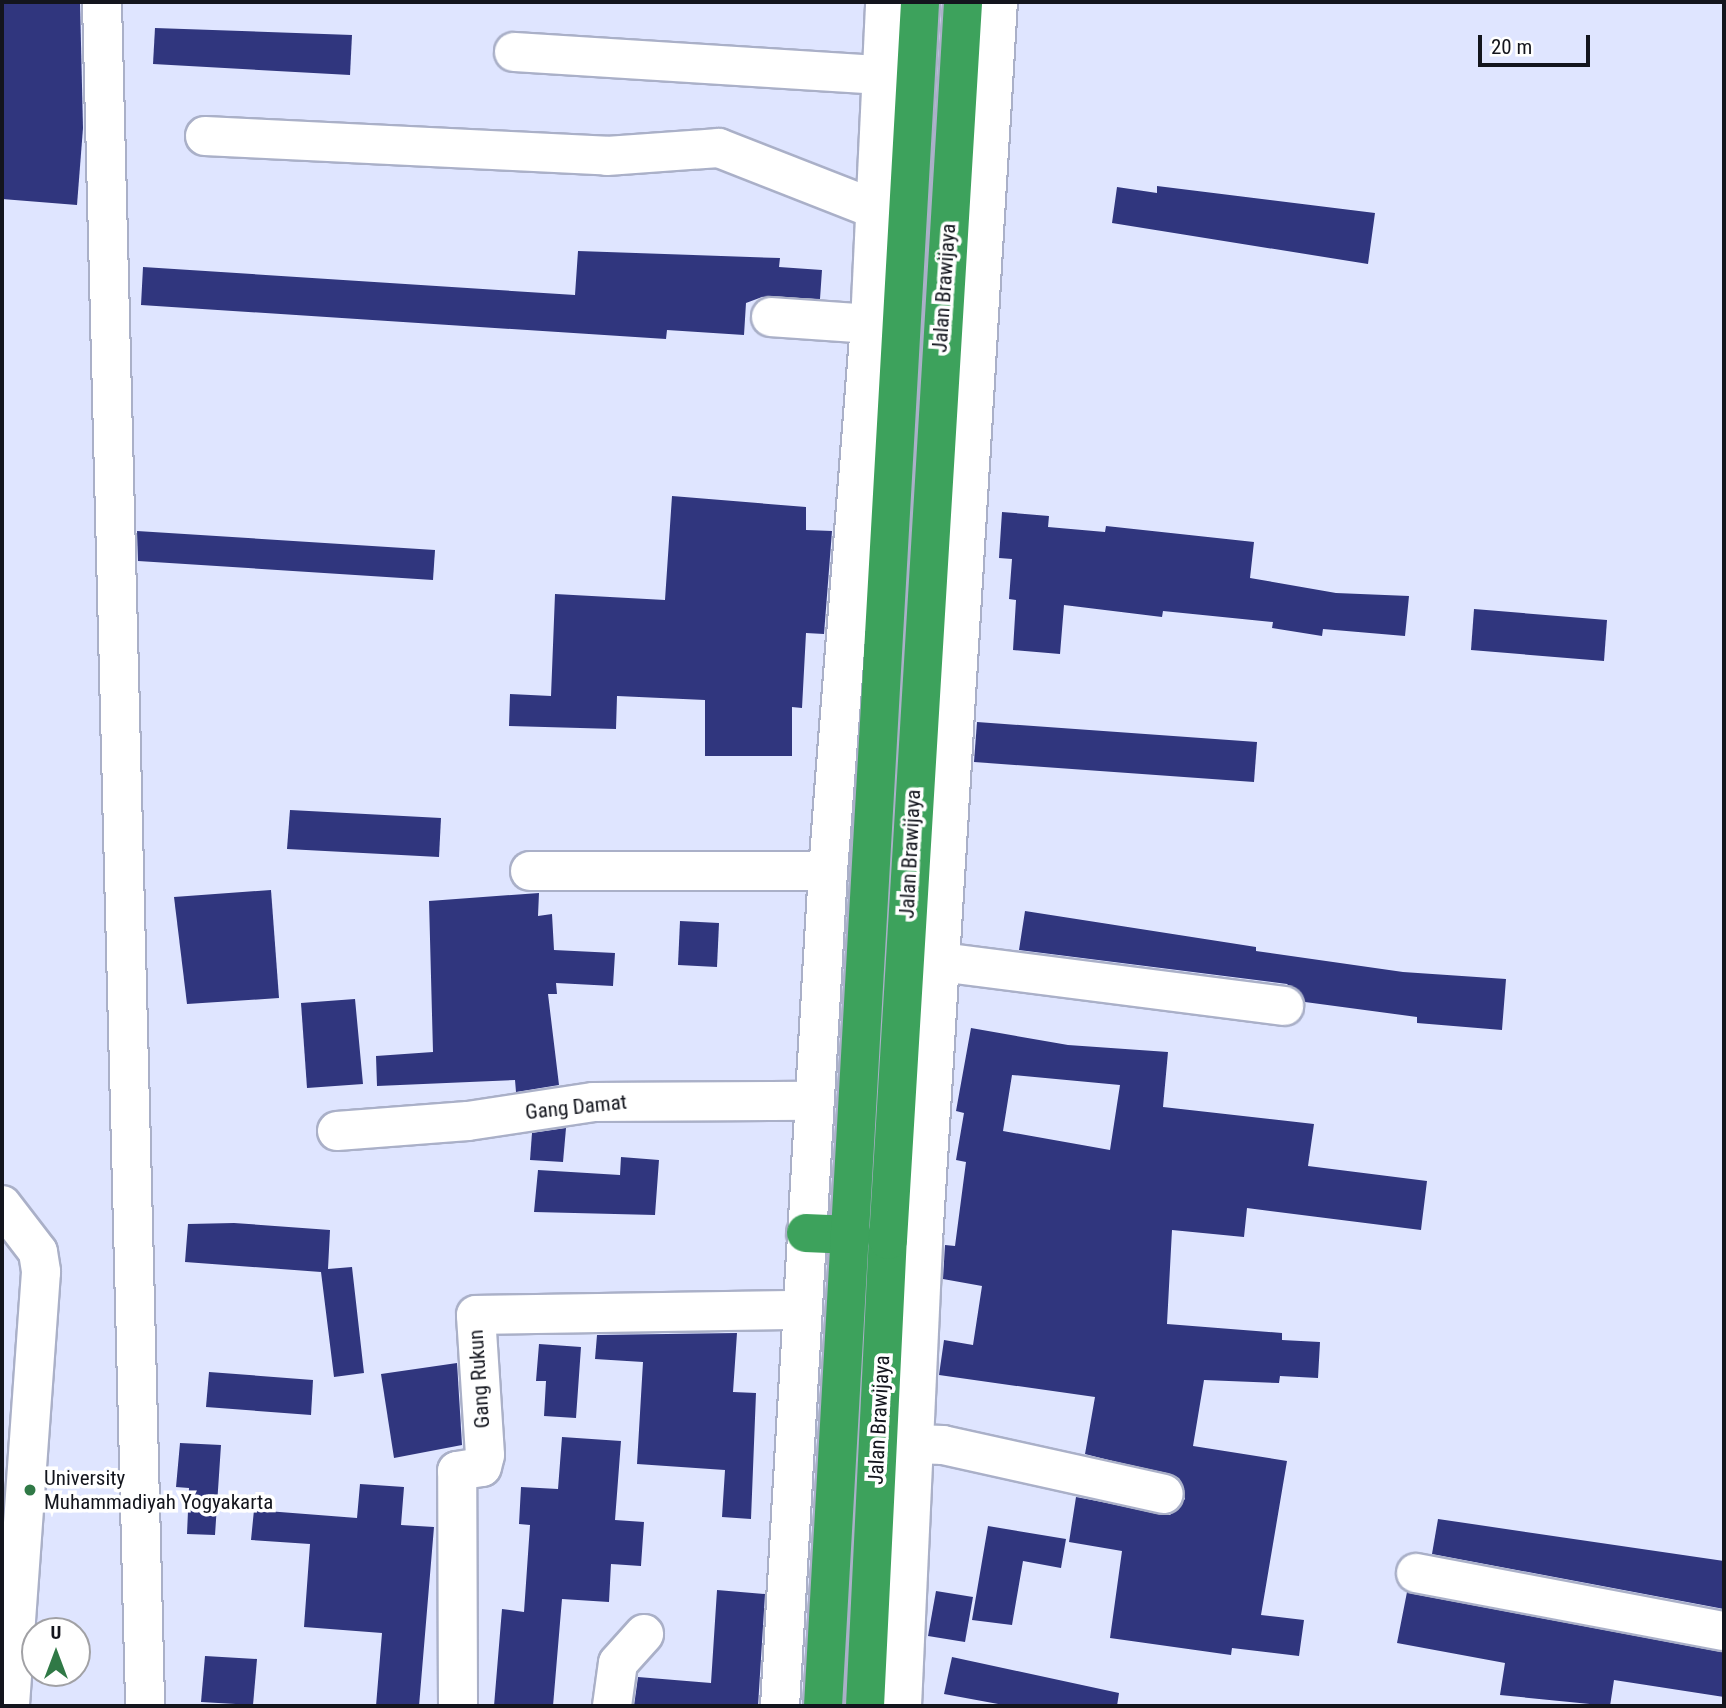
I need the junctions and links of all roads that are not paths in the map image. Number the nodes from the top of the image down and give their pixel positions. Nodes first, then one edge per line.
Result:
1 (102, 2) edge
2 (885, 2) edge
3 (920, 2) edge
4 (963, 2) edge
5 (998, 2) edge
6 (514, 52) dead end
7 (878, 75) junction
8 (205, 136) dead end
9 (875, 209) junction
10 (771, 317) dead end
11 (870, 324) junction
12 (530, 870) dead end
13 (828, 870) junction
14 (941, 962) junction
15 (1284, 1006) dead end
16 (815, 1101) junction
17 (337, 1131) dead end
18 (2, 1205) edge
19 (806, 1233) junction
20 (852, 1235) junction
21 (802, 1310) junction
22 (914, 1444) junction
23 (1164, 1494) dead end
24 (1416, 1573) dead end
25 (10, 1593) edge
26 (1724, 1631) edge
27 (644, 1634) dead end
28 (2, 1704) edge
29 (12, 1706) edge
30 (145, 1706) edge
31 (458, 1706) edge
32 (612, 1706) edge
33 (780, 1706) edge
34 (823, 1706) edge
35 (865, 1706) edge
36 (902, 1706) edge

1 - 30 street
2 - 7 street
3 - 20 highway, Jalan Brawijaya
4 - 35 highway, Jalan Brawijaya
5 - 14 street
6 - 7 street
7 - 9 street
8 - 9 street
9 - 11 street
10 - 11 street
11 - 13 street
12 - 13 street
13 - 16 street
14 - 15 street
14 - 22 street
16 - 17 street, Gang Damat
16 - 19 street
18 - 25 street
19 - 20 highway
19 - 21 street
20 - 34 highway, Jalan Brawijaya
21 - 31 street, Gang Rukun
21 - 33 street
22 - 23 street
22 - 36 street
24 - 26 street
25 - 29 street
27 - 32 street
28 - 29 street

